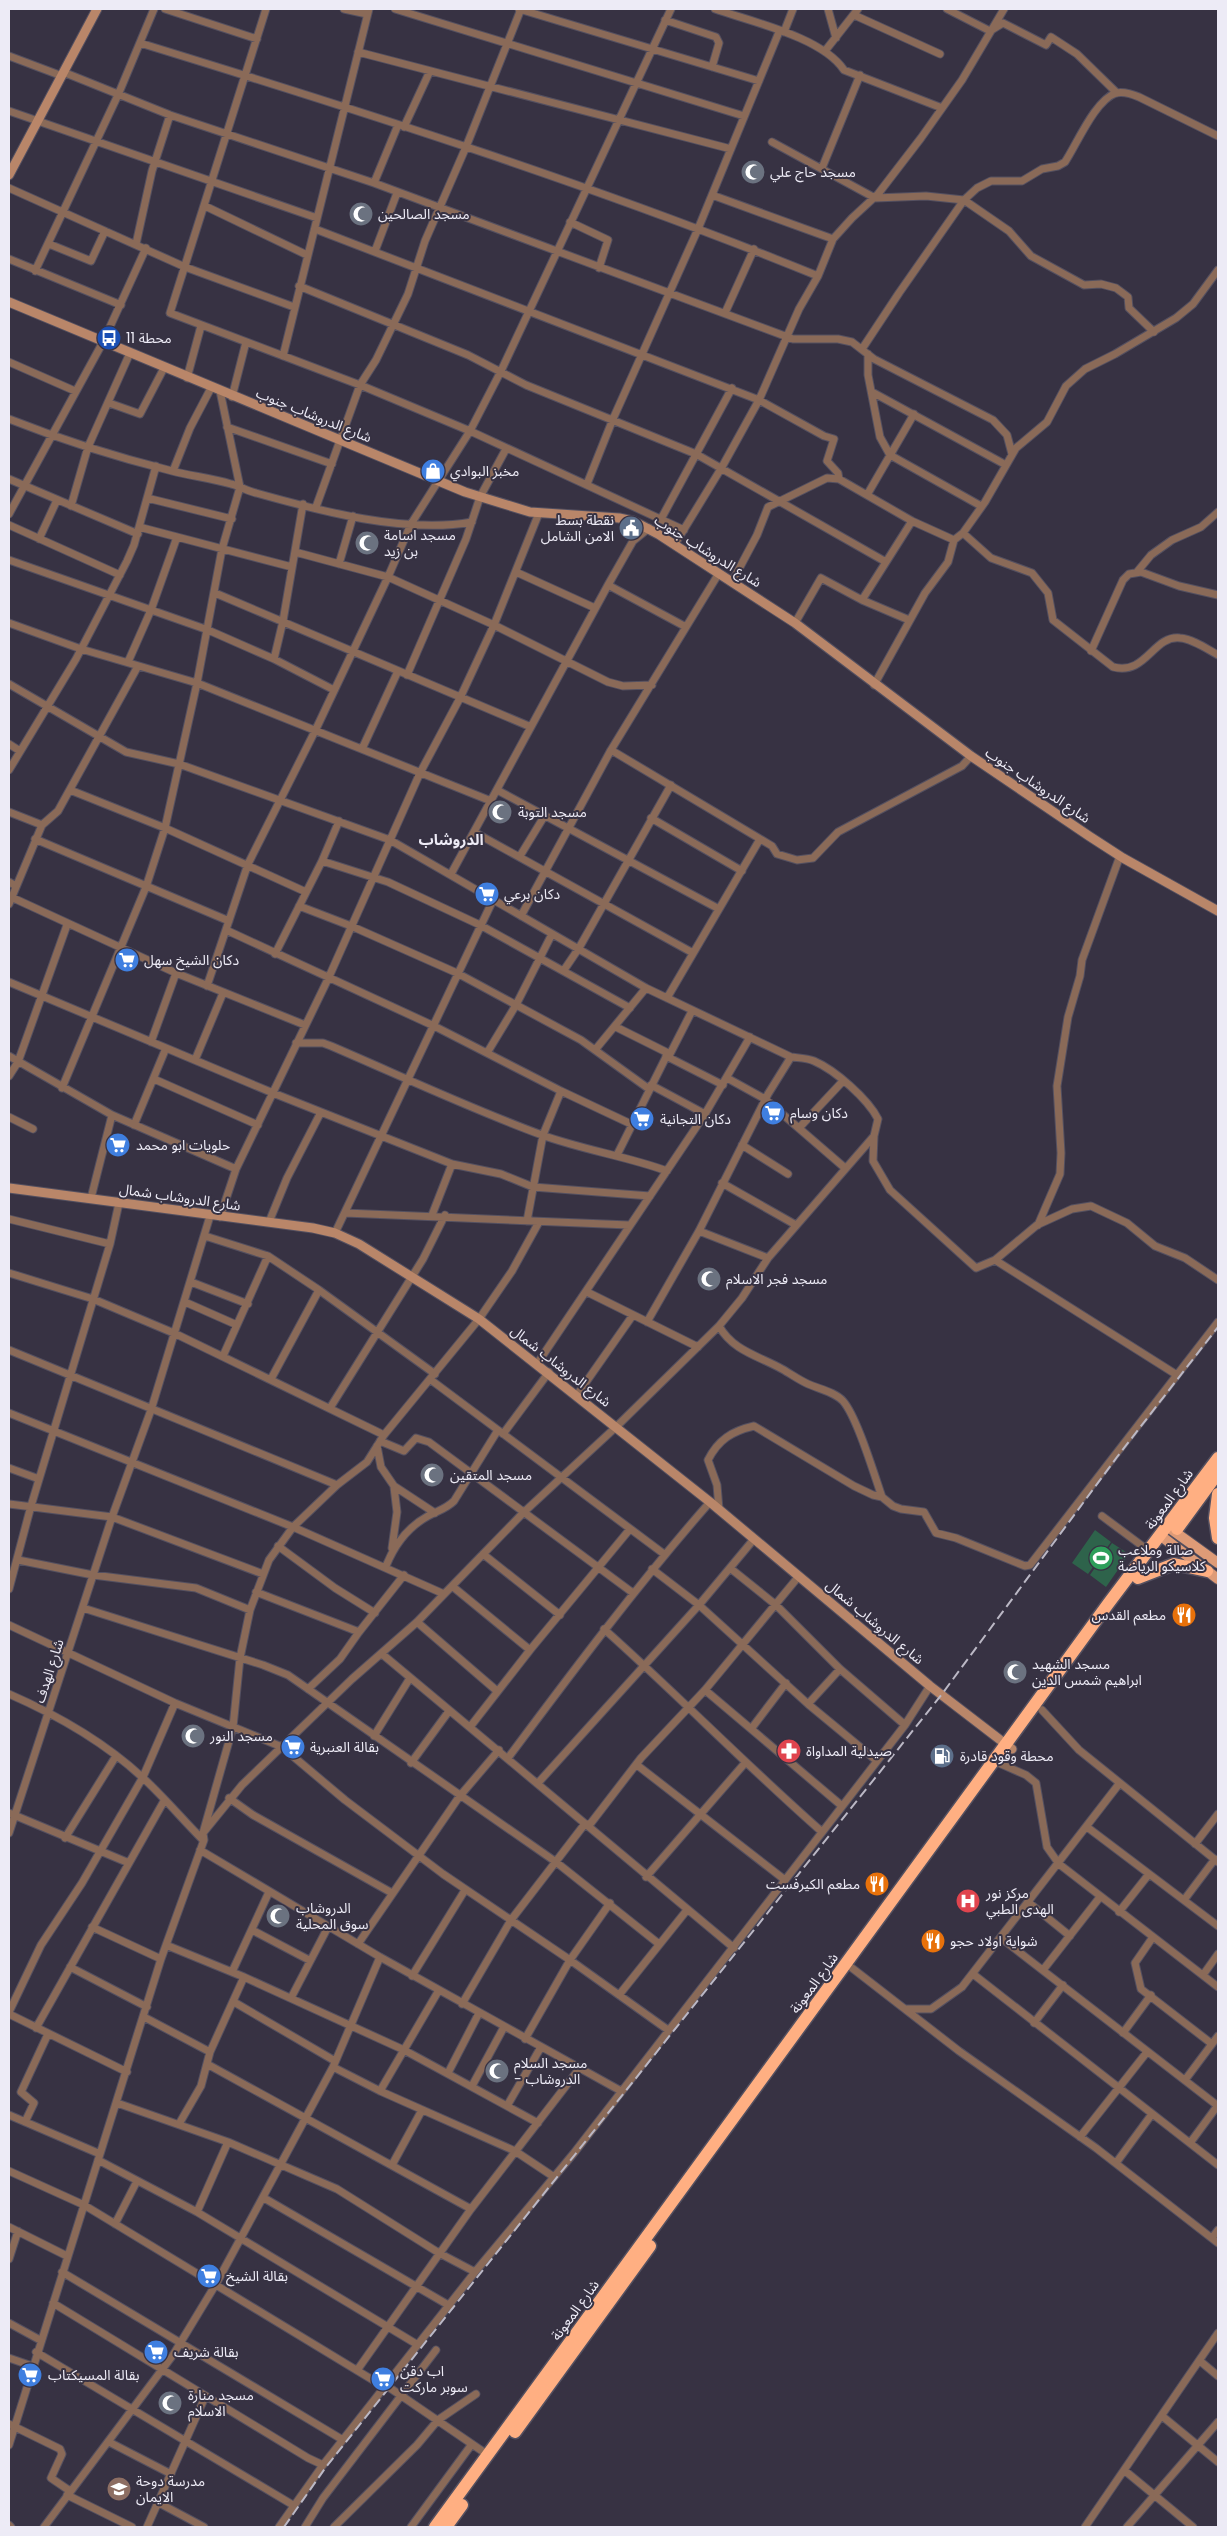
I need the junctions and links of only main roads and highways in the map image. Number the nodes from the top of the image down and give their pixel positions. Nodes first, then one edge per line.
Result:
1 (1218, 1458) edge
2 (1218, 1473) edge
3 (1218, 1494) edge
4 (1167, 1534) junction
5 (1218, 1538) edge
6 (1218, 1563) edge
7 (1207, 1571) junction
8 (1138, 1578) junction
9 (1218, 1579) edge
10 (1009, 1747) junction
11 (435, 2527) edge
12 (446, 2527) edge

1 - 4 highway, شارع المعونة
2 - 4 highway, شارع المعونة
3 - 5 highway
4 - 6 main road
4 - 7 main road
4 - 8 highway, شارع المعونة
4 - 10 highway, شارع المعونة
7 - 8 highway
7 - 9 main road
8 - 10 highway, شارع المعونة
10 - 11 highway, شارع المعونة
10 - 12 highway, شارع المعونة

